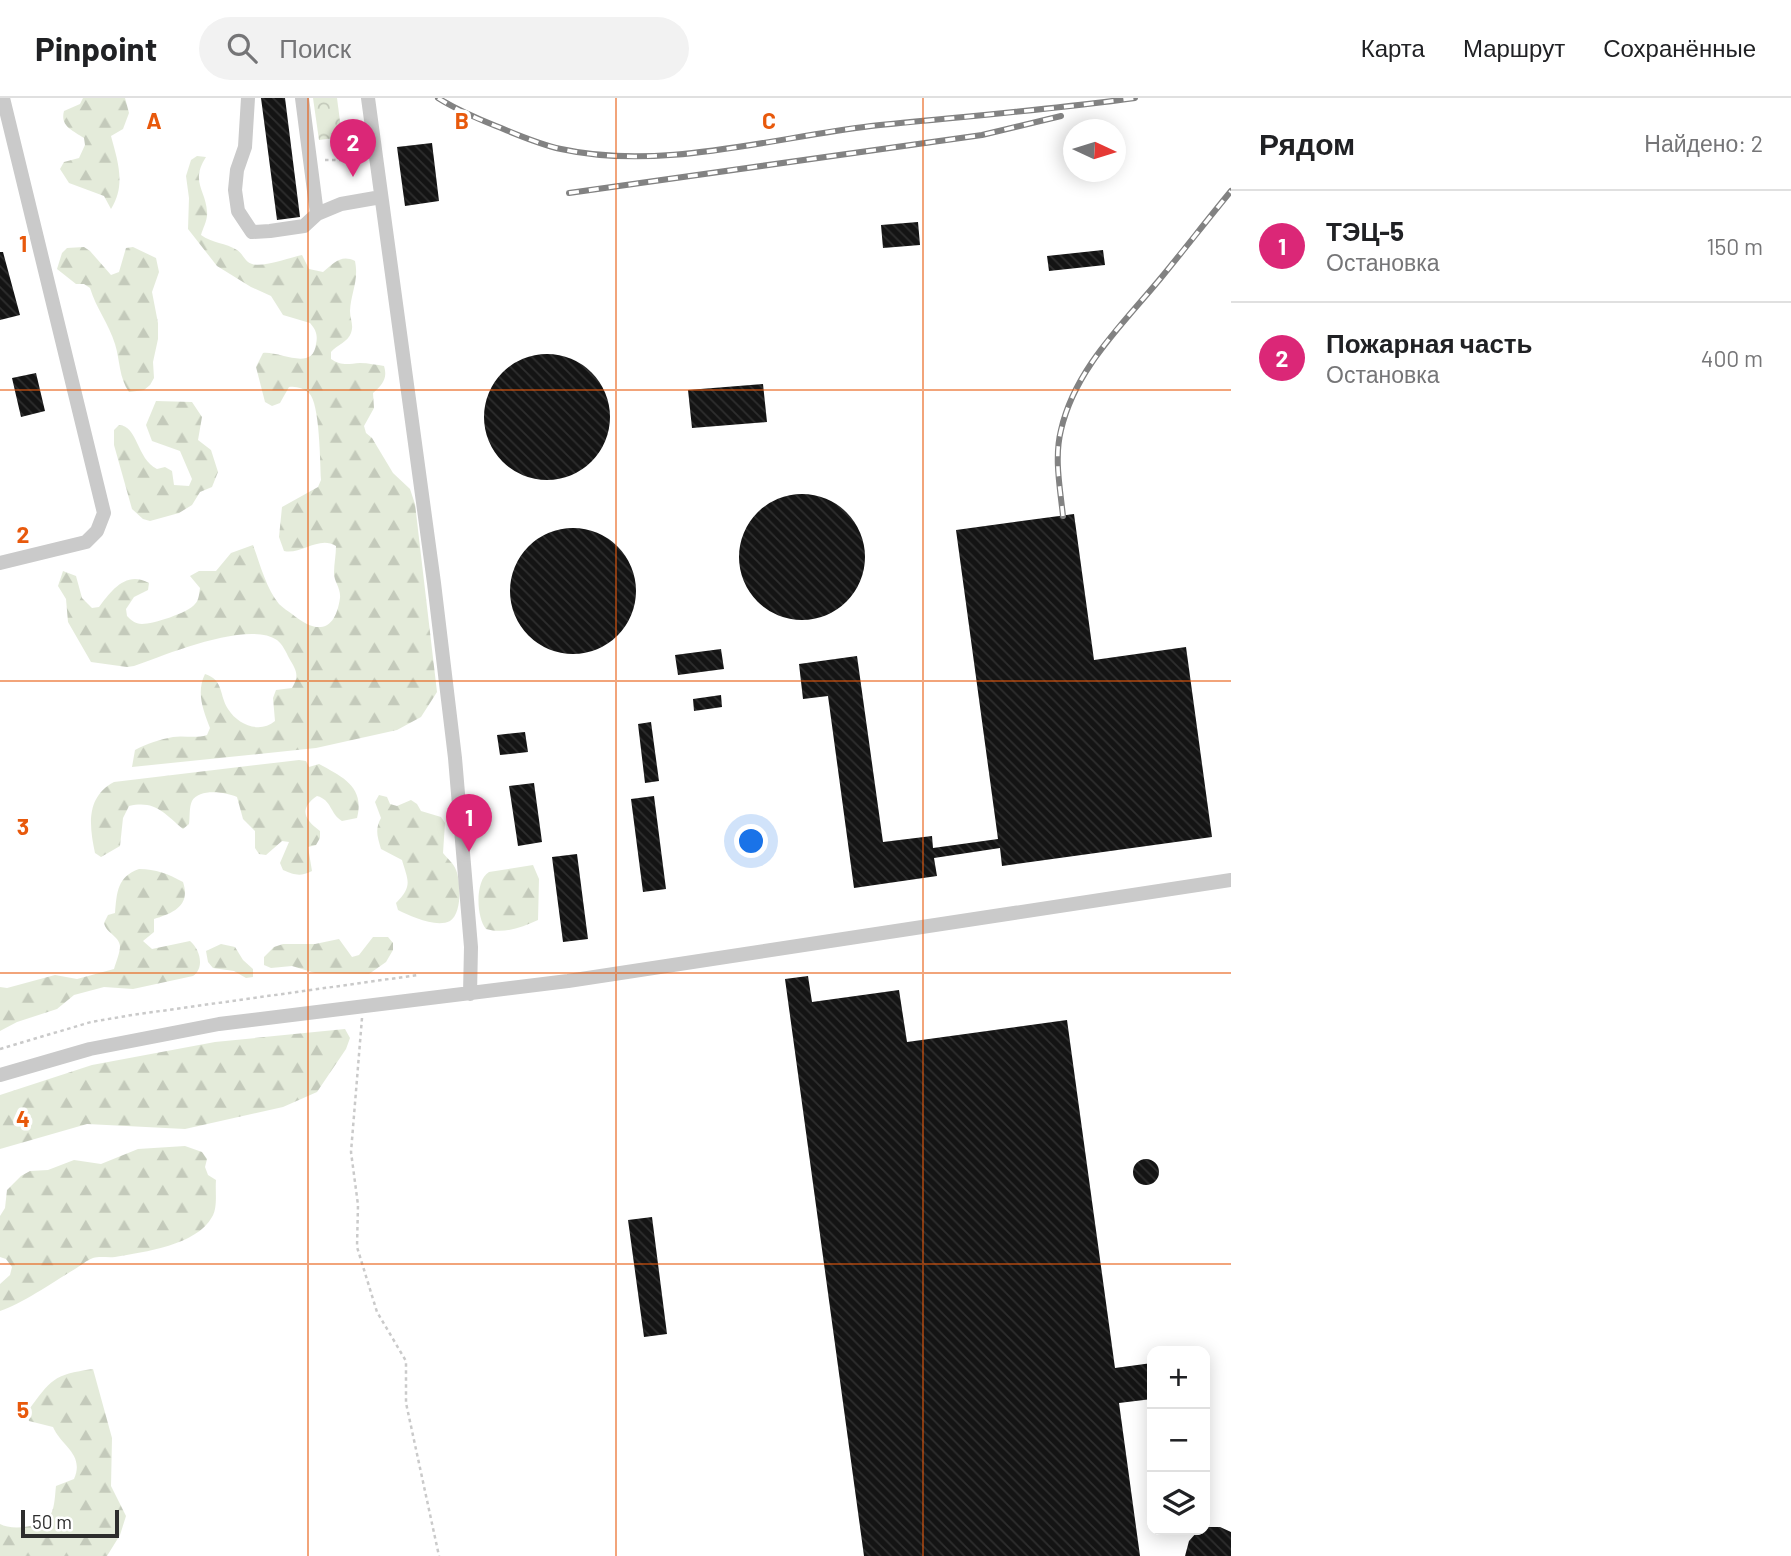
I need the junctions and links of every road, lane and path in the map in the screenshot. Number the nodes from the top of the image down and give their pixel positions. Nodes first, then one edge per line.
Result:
1 (3, 98) edge
2 (248, 98) edge
3 (302, 98) edge
4 (368, 98) edge
5 (5, 125) edge
6 (310, 160) junction
7 (356, 160) dead end
8 (382, 197) junction
9 (317, 214) junction
10 (0, 564) edge
11 (1231, 880) edge
12 (418, 975) dead end
13 (470, 994) junction
14 (363, 1007) junction
15 (0, 1049) edge
16 (0, 1075) edge
17 (439, 1556) edge

1 - 5 street
2 - 9 street
3 - 6 street
4 - 8 street
5 - 10 street
6 - 7 path
6 - 9 street
8 - 9 street
8 - 13 street
11 - 13 street
12 - 15 path
13 - 14 street
14 - 16 street
14 - 17 path

